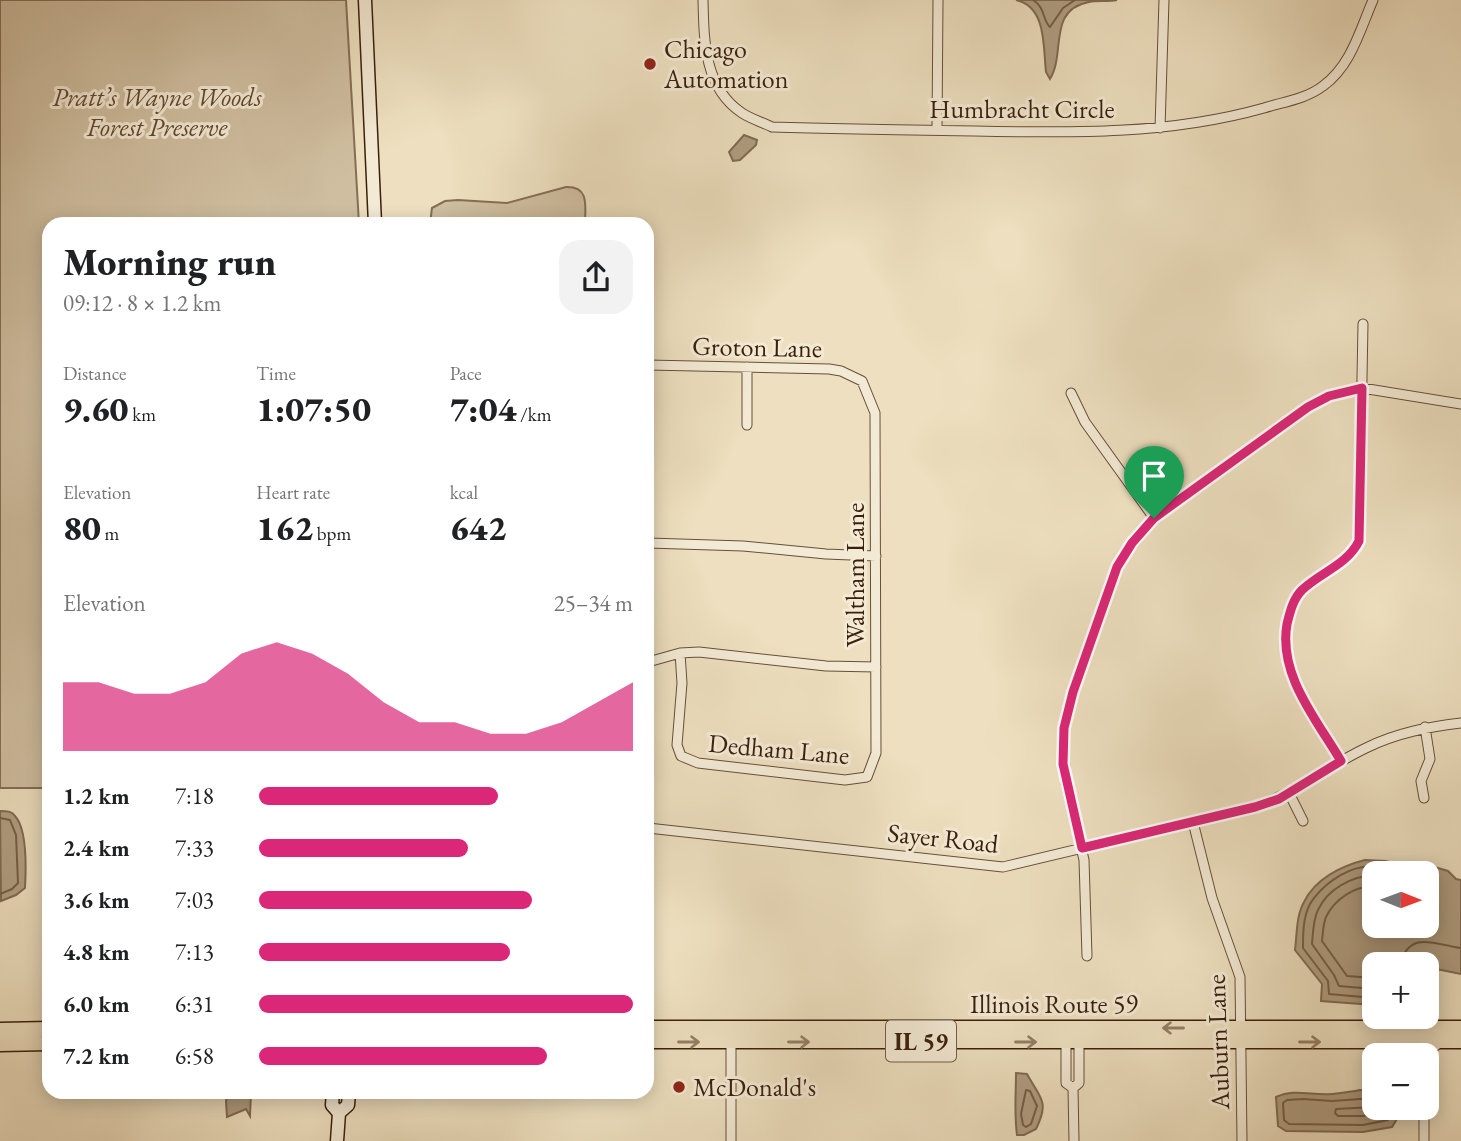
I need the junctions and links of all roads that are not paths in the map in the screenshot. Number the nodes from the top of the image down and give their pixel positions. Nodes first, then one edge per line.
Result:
1 (365, 0) edge
2 (703, 0) edge
3 (938, 0) edge
4 (1164, 0) edge
5 (1373, 0) edge
6 (1160, 128) junction
7 (937, 130) junction
8 (375, 217) edge
9 (1363, 324) dead end
10 (654, 365) edge
11 (747, 367) junction
12 (862, 381) joint
13 (1362, 388) junction
14 (1071, 393) dead end
15 (1461, 404) edge
16 (747, 425) dead end
17 (1154, 518) junction
18 (654, 543) edge
19 (876, 555) junction
20 (680, 653) junction
21 (654, 660) edge
22 (876, 667) junction
23 (1461, 723) edge
24 (1425, 727) junction
25 (1341, 761) junction
26 (870, 771) joint
27 (1289, 793) junction
28 (1424, 798) dead end
29 (1303, 821) dead end
30 (1193, 822) junction
31 (654, 829) edge
32 (1082, 848) junction
33 (1087, 956) dead end
34 (1461, 1028) edge
35 (42, 1029) edge
36 (654, 1029) edge
37 (0, 1030) edge
38 (731, 1035) junction
39 (1242, 1035) junction
40 (654, 1041) edge
41 (1441, 1041) joint
42 (1461, 1041) edge
43 (1073, 1042) junction
44 (1403, 1042) joint
45 (42, 1043) edge
46 (0, 1044) edge
47 (332, 1099) edge
48 (348, 1099) edge
49 (339, 1113) junction
50 (1424, 1120) edge
51 (337, 1141) edge
52 (732, 1141) edge
53 (1074, 1141) edge
54 (1242, 1141) edge
55 (1424, 1141) edge

1 - 8 main road
2 - 7 street, Humbracht Circle
3 - 7 street
4 - 6 street
5 - 6 street, Humbracht Circle
6 - 7 street, Humbracht Circle
9 - 13 street
10 - 11 street, Groton Lane
11 - 12 street, Groton Lane
11 - 16 street
12 - 19 street, Waltham Lane
13 - 15 street
13 - 17 street
13 - 25 street
14 - 17 street
17 - 32 street
18 - 19 street
19 - 22 street, Waltham Lane
20 - 21 street
20 - 22 street
20 - 26 street, Dedham Lane
22 - 26 street, Waltham Lane
23 - 24 street, Sayer Road
24 - 25 street, Sayer Road
24 - 28 street
25 - 27 street, Sayer Road
27 - 29 street
27 - 30 street, Sayer Road
30 - 32 street, Sayer Road
30 - 39 street, Auburn Lane
31 - 32 street, Sayer Road
32 - 33 street
34 - 39 main road, Illinois Route 59 / IL 59
35 - 37 main road
36 - 38 main road, Illinois Route 59 / IL 59
39 -> 38 main road, Illinois Route 59 / IL 59
40 -> 38 main road, Illinois Route 59 / IL 59
38 -> 43 main road, Illinois Route 59 / IL 59
38 - 52 street
39 - 43 main road, Illinois Route 59 / IL 59
39 -> 44 main road, Illinois Route 59 / IL 59
39 - 54 street, Auburn Lane
41 - 42 main road, Illinois Route 59 / IL 59
41 - 44 main road, Illinois Route 59 / IL 59
43 - 53 street
45 - 46 main road
47 - 49 main road
48 - 49 main road
49 - 51 main road
50 - 55 street

